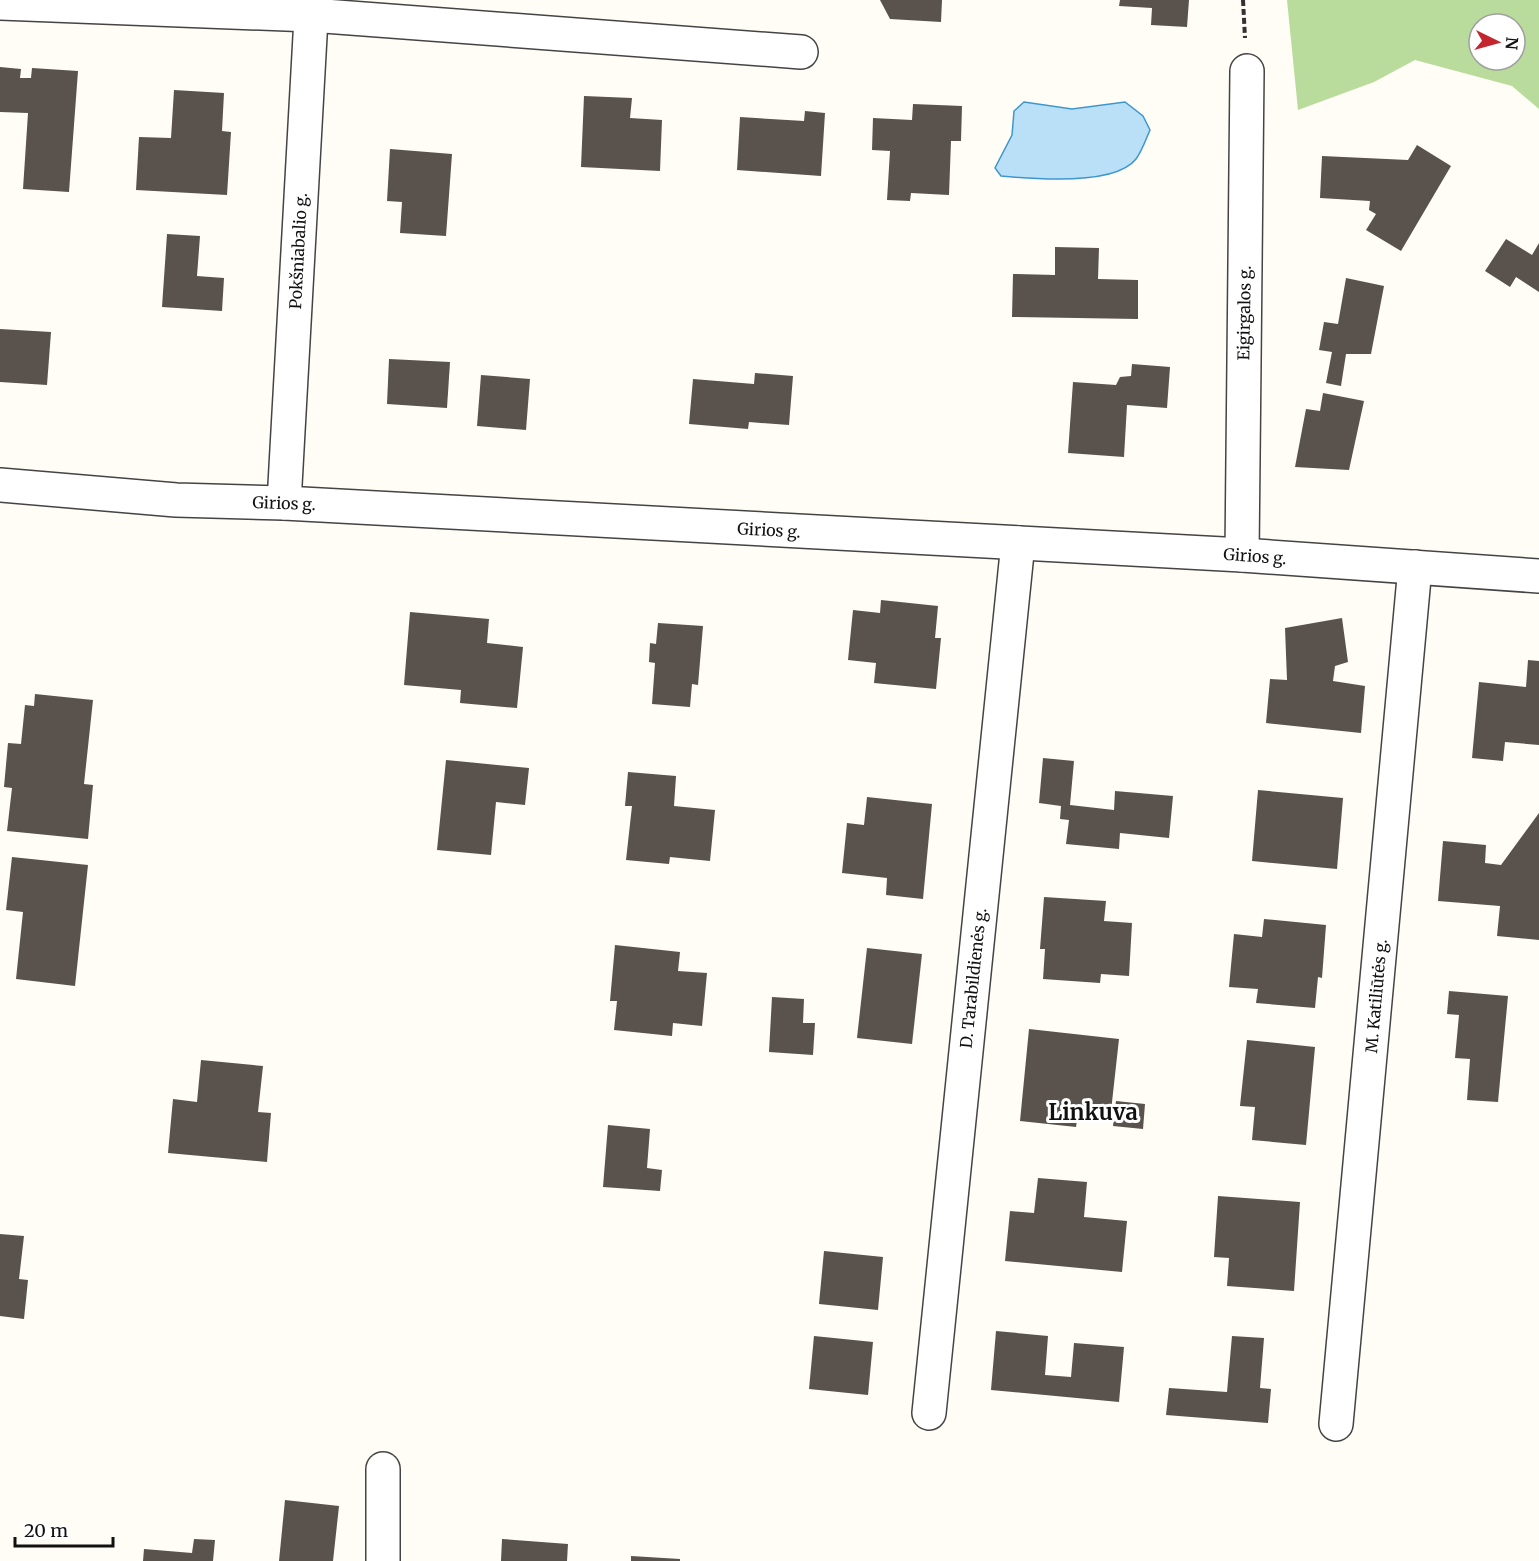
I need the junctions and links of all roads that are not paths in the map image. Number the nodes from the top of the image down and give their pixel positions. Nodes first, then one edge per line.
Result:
1 (0, 3) edge
2 (311, 7) edge
3 (801, 52) dead end
4 (1247, 71) road end
5 (0, 485) edge
6 (284, 502) junction
7 (1018, 543) junction
8 (1242, 555) junction
9 (1415, 567) junction
10 (1539, 576) edge
11 (929, 1413) dead end
12 (1336, 1424) dead end
13 (383, 1468) dead end
14 (383, 1561) edge

1 - 2 street
2 - 3 street
2 - 6 street, Pokšniabalio g.
4 - 8 street, Eigirgalos g.
5 - 6 street, Girios g.
6 - 7 street, Girios g.
7 - 8 street, Girios g.
7 - 11 street, D. Tarabildienės g.
8 - 9 street, Girios g.
9 - 10 street, Girios g.
9 - 12 street, M. Katiliūtės g.
13 - 14 street

